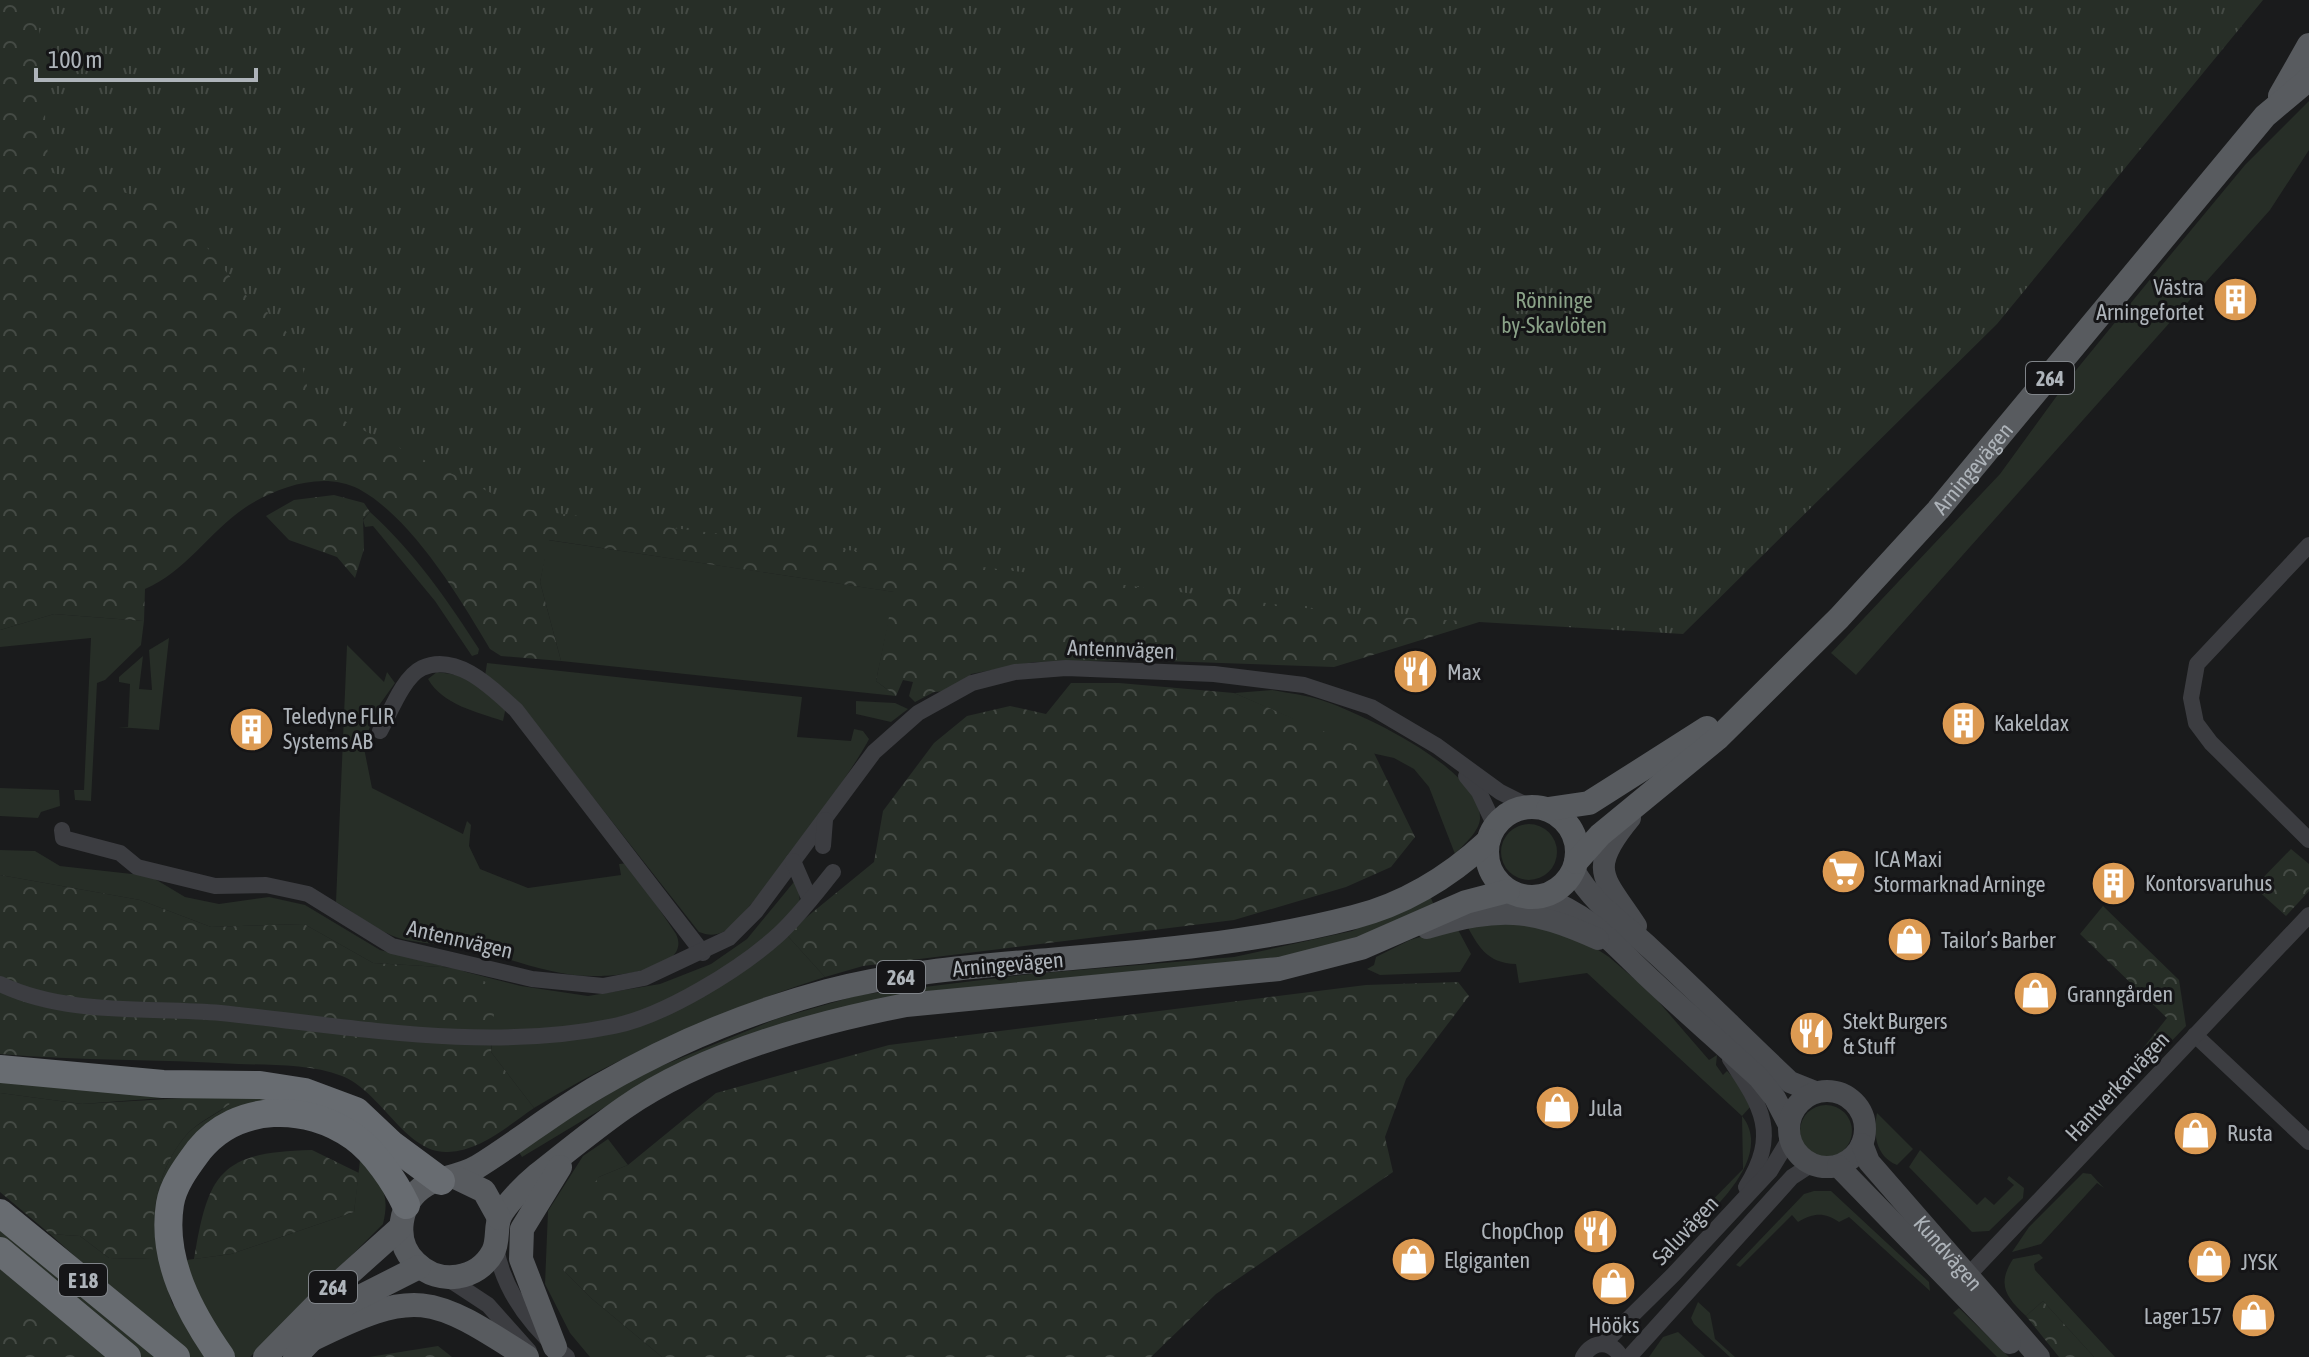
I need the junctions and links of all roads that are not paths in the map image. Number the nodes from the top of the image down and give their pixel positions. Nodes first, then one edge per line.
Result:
1 (2309, 45) edge
2 (2309, 79) edge
3 (2275, 105) junction
4 (2309, 545) edge
5 (1815, 642) junction
6 (380, 731) dead end
7 (1452, 759) junction
8 (1658, 786) junction
9 (1539, 808) junction
10 (825, 818) junction
11 (62, 830) dead end
12 (1491, 833) junction
13 (2309, 840) edge
14 (823, 846) dead end
15 (793, 861) junction
16 (1575, 866) junction
17 (833, 872) dead end
18 (1508, 891) junction
19 (1542, 897) junction
20 (810, 900) junction
21 (2309, 915) edge
22 (1649, 947) junction
23 (1361, 948) junction
24 (1620, 949) junction
25 (703, 953) junction
26 (0, 984) edge
27 (2195, 1035) junction
28 (1716, 1038) junction
29 (0, 1069) edge
30 (1815, 1092) junction
31 (1789, 1132) junction
32 (2309, 1142) edge
33 (1862, 1144) junction
34 (572, 1148) junction
35 (1812, 1164) junction
36 (1838, 1166) junction
37 (449, 1180) junction
38 (0, 1213) edge
39 (1730, 1214) junction
40 (403, 1216) junction
41 (499, 1218) junction
42 (496, 1248) junction
43 (0, 1251) edge
44 (419, 1267) junction
45 (447, 1278) junction
46 (1963, 1281) junction
47 (1603, 1344) junction
48 (303, 1349) edge
49 (268, 1354) edge
50 (552, 1354) edge
51 (127, 1357) edge
52 (176, 1357) edge
53 (221, 1357) edge
54 (527, 1357) edge
55 (1583, 1357) edge
56 (1621, 1357) edge
57 (1629, 1357) edge
58 (2029, 1357) edge
59 (2039, 1357) edge

1 - 3 main road, Arningevägen / 264
2 - 3 main road, Arningevägen / 264
3 - 5 main road, Arningevägen / 264
4 - 13 street
5 - 8 main road, Arningevägen / 264
5 - 9 main road, Arningevägen / 264
6 - 25 street
7 - 9 street, Antennvägen
7 - 10 street, Antennvägen
7 - 12 street, Antennvägen
8 - 16 main road, Arningevägen / 264
8 - 22 street
9 - 12 main road, 264
9 - 16 main road
10 - 14 street
10 - 15 street, Antennvägen
11 - 25 street, Antennvägen
12 - 18 main road
12 - 37 main road, Arningevägen / 264
15 - 20 street
15 - 25 street, Antennvägen
16 - 19 main road, 264
16 - 22 street
17 - 20 street
18 - 19 main road, 264
18 - 23 main road, Arningevägen / 264
19 - 24 street
20 - 26 street
21 - 27 street, Hantverkarvägen
22 - 30 street
23 - 24 street
23 - 34 main road, Arningevägen / 264
24 - 28 street
27 - 32 street
27 - 46 street, Hantverkarvägen
28 - 31 street
28 - 39 street
29 - 37 highway
30 - 31 street
30 - 33 street
31 - 35 street
31 - 39 street, Saluvägen
33 - 36 street
33 - 46 street, Kundvägen
34 - 41 main road, Arningevägen / 264
34 - 50 main road
35 - 36 street
35 - 57 street, Saluvägen
36 - 46 street, Kundvägen
37 - 40 main road, Arningevägen / 264
37 - 41 main road
38 - 52 highway, E 18
39 - 47 street, Saluvägen
40 - 44 main road
40 - 49 main road, Arningevägen / 264
40 - 53 highway
41 - 42 main road
42 - 45 main road
42 - 50 street
43 - 51 highway, E 18
44 - 45 main road
44 - 48 main road, 264
45 - 50 street
46 - 58 street, Kundvägen
46 - 59 street, Kundvägen
47 - 55 street, Saluvägen
47 - 56 street
48 - 54 main road

